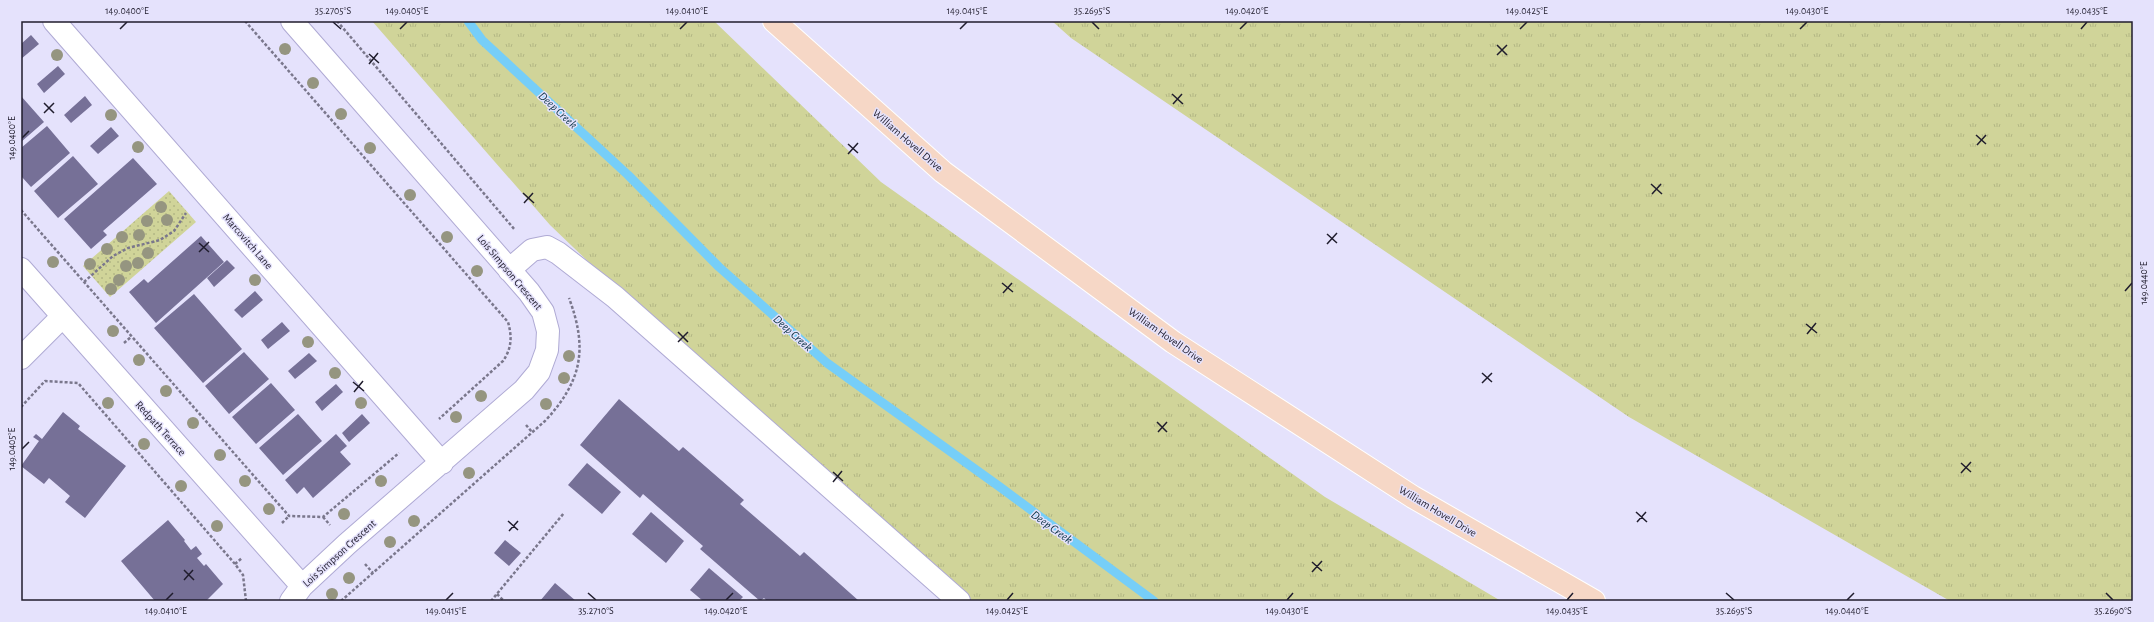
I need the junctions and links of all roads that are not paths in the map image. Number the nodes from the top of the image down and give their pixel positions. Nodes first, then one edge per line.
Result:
1 (54, 21) edge
2 (292, 21) edge
3 (774, 21) edge
4 (21, 269) edge
5 (509, 270) junction
6 (62, 317) junction
7 (21, 358) edge
8 (442, 463) junction
9 (296, 593) edge
10 (959, 601) edge
11 (1594, 601) edge

1 - 8 street, Marcovitch Lane
2 - 5 street, Lois Simpson Crescent
3 - 11 main road, William Hovell Drive
4 - 6 street, Redpath Terrace
5 - 8 street, Lois Simpson Crescent
5 - 10 street
6 - 7 street
6 - 9 street, Redpath Terrace
8 - 9 street, Lois Simpson Crescent

